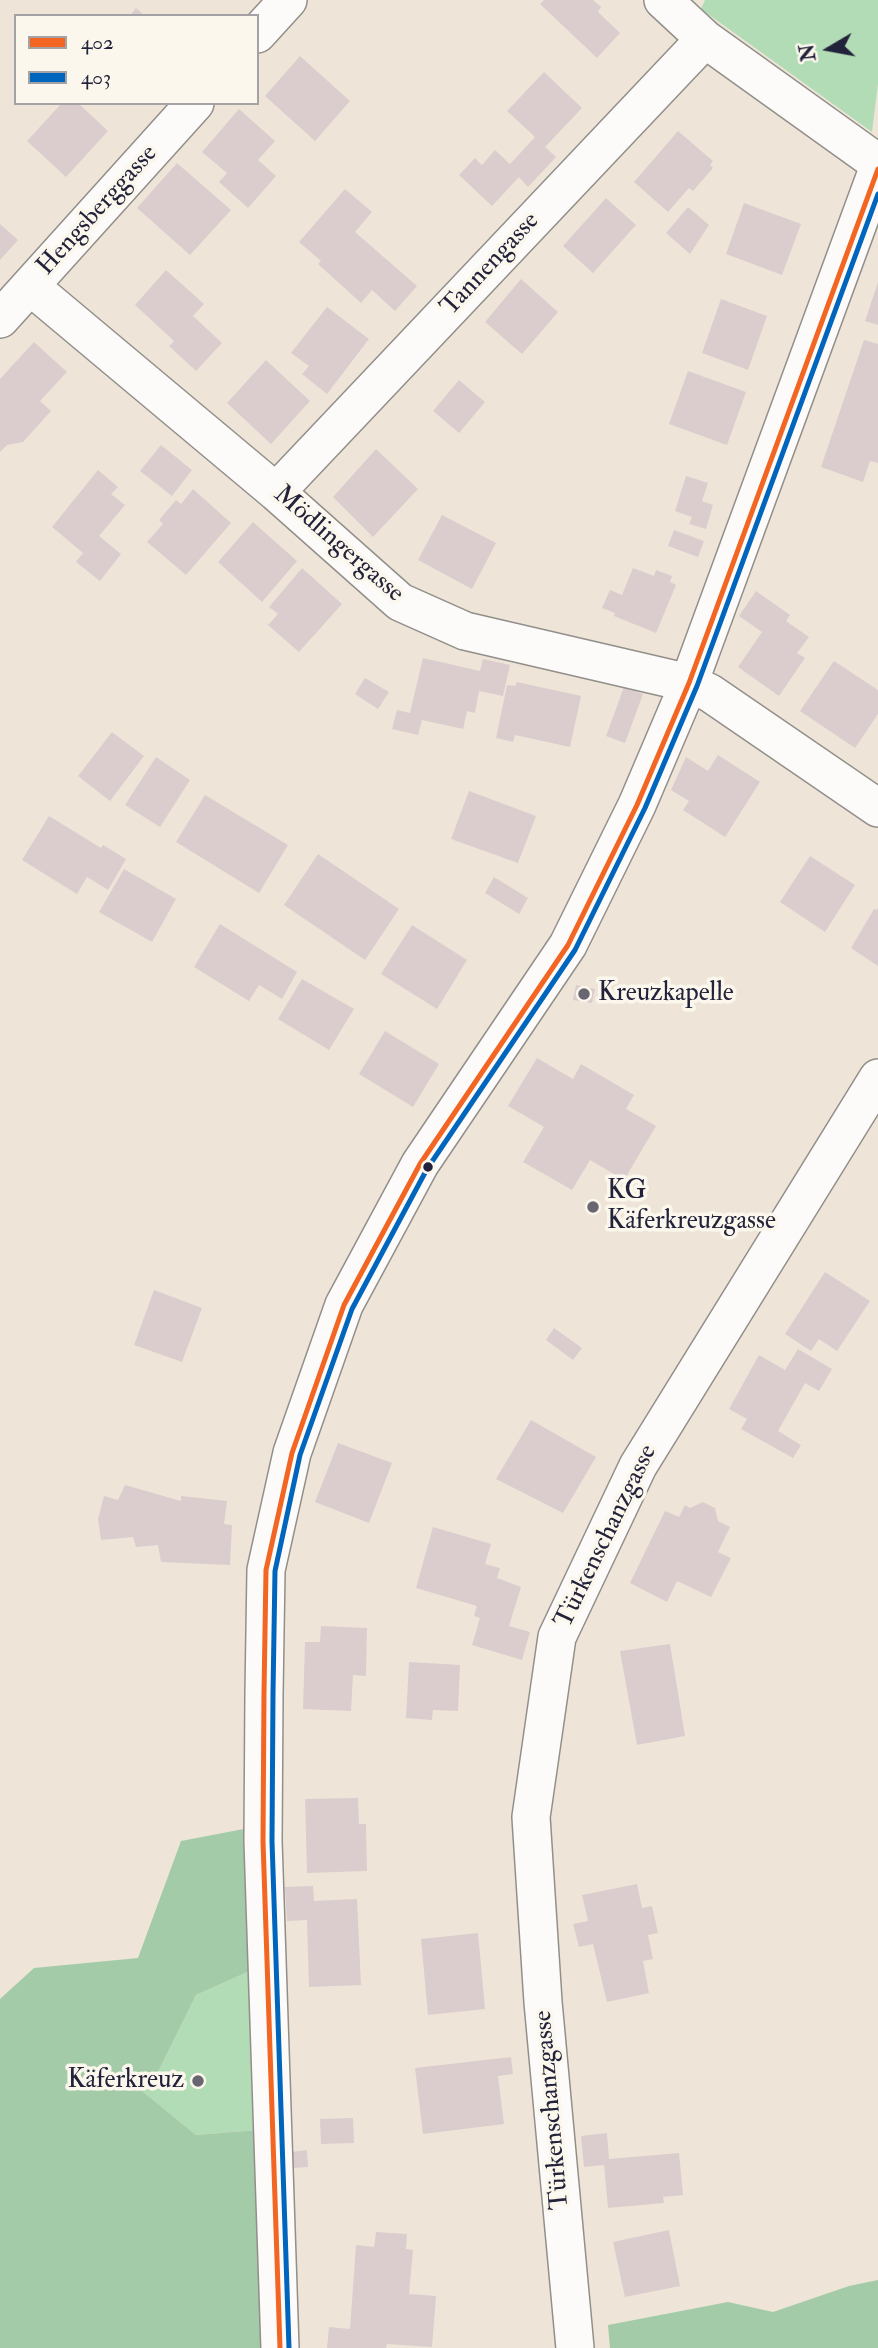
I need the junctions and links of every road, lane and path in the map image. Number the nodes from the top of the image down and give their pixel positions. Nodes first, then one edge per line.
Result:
1 (288, 0) edge
2 (663, 0) edge
3 (259, 32) edge
4 (705, 39) junction
5 (193, 105) edge
6 (878, 163) edge
7 (878, 169) edge
8 (30, 286) junction
9 (0, 319) edge
10 (276, 492) junction
11 (689, 683) junction
12 (878, 807) edge
13 (878, 1078) edge
14 (280, 2348) edge
15 (575, 2348) edge

1 - 3 street
2 - 4 street
4 - 6 street
4 - 10 street, Tannengasse
5 - 8 street, Hengsberggasse
7 - 11 street
8 - 9 street, Hengsberggasse
8 - 10 street, Mödlingergasse
10 - 11 street, Mödlingergasse
11 - 12 street, Mödlingergasse
11 - 14 street
13 - 15 street, Türkenschanzgasse

